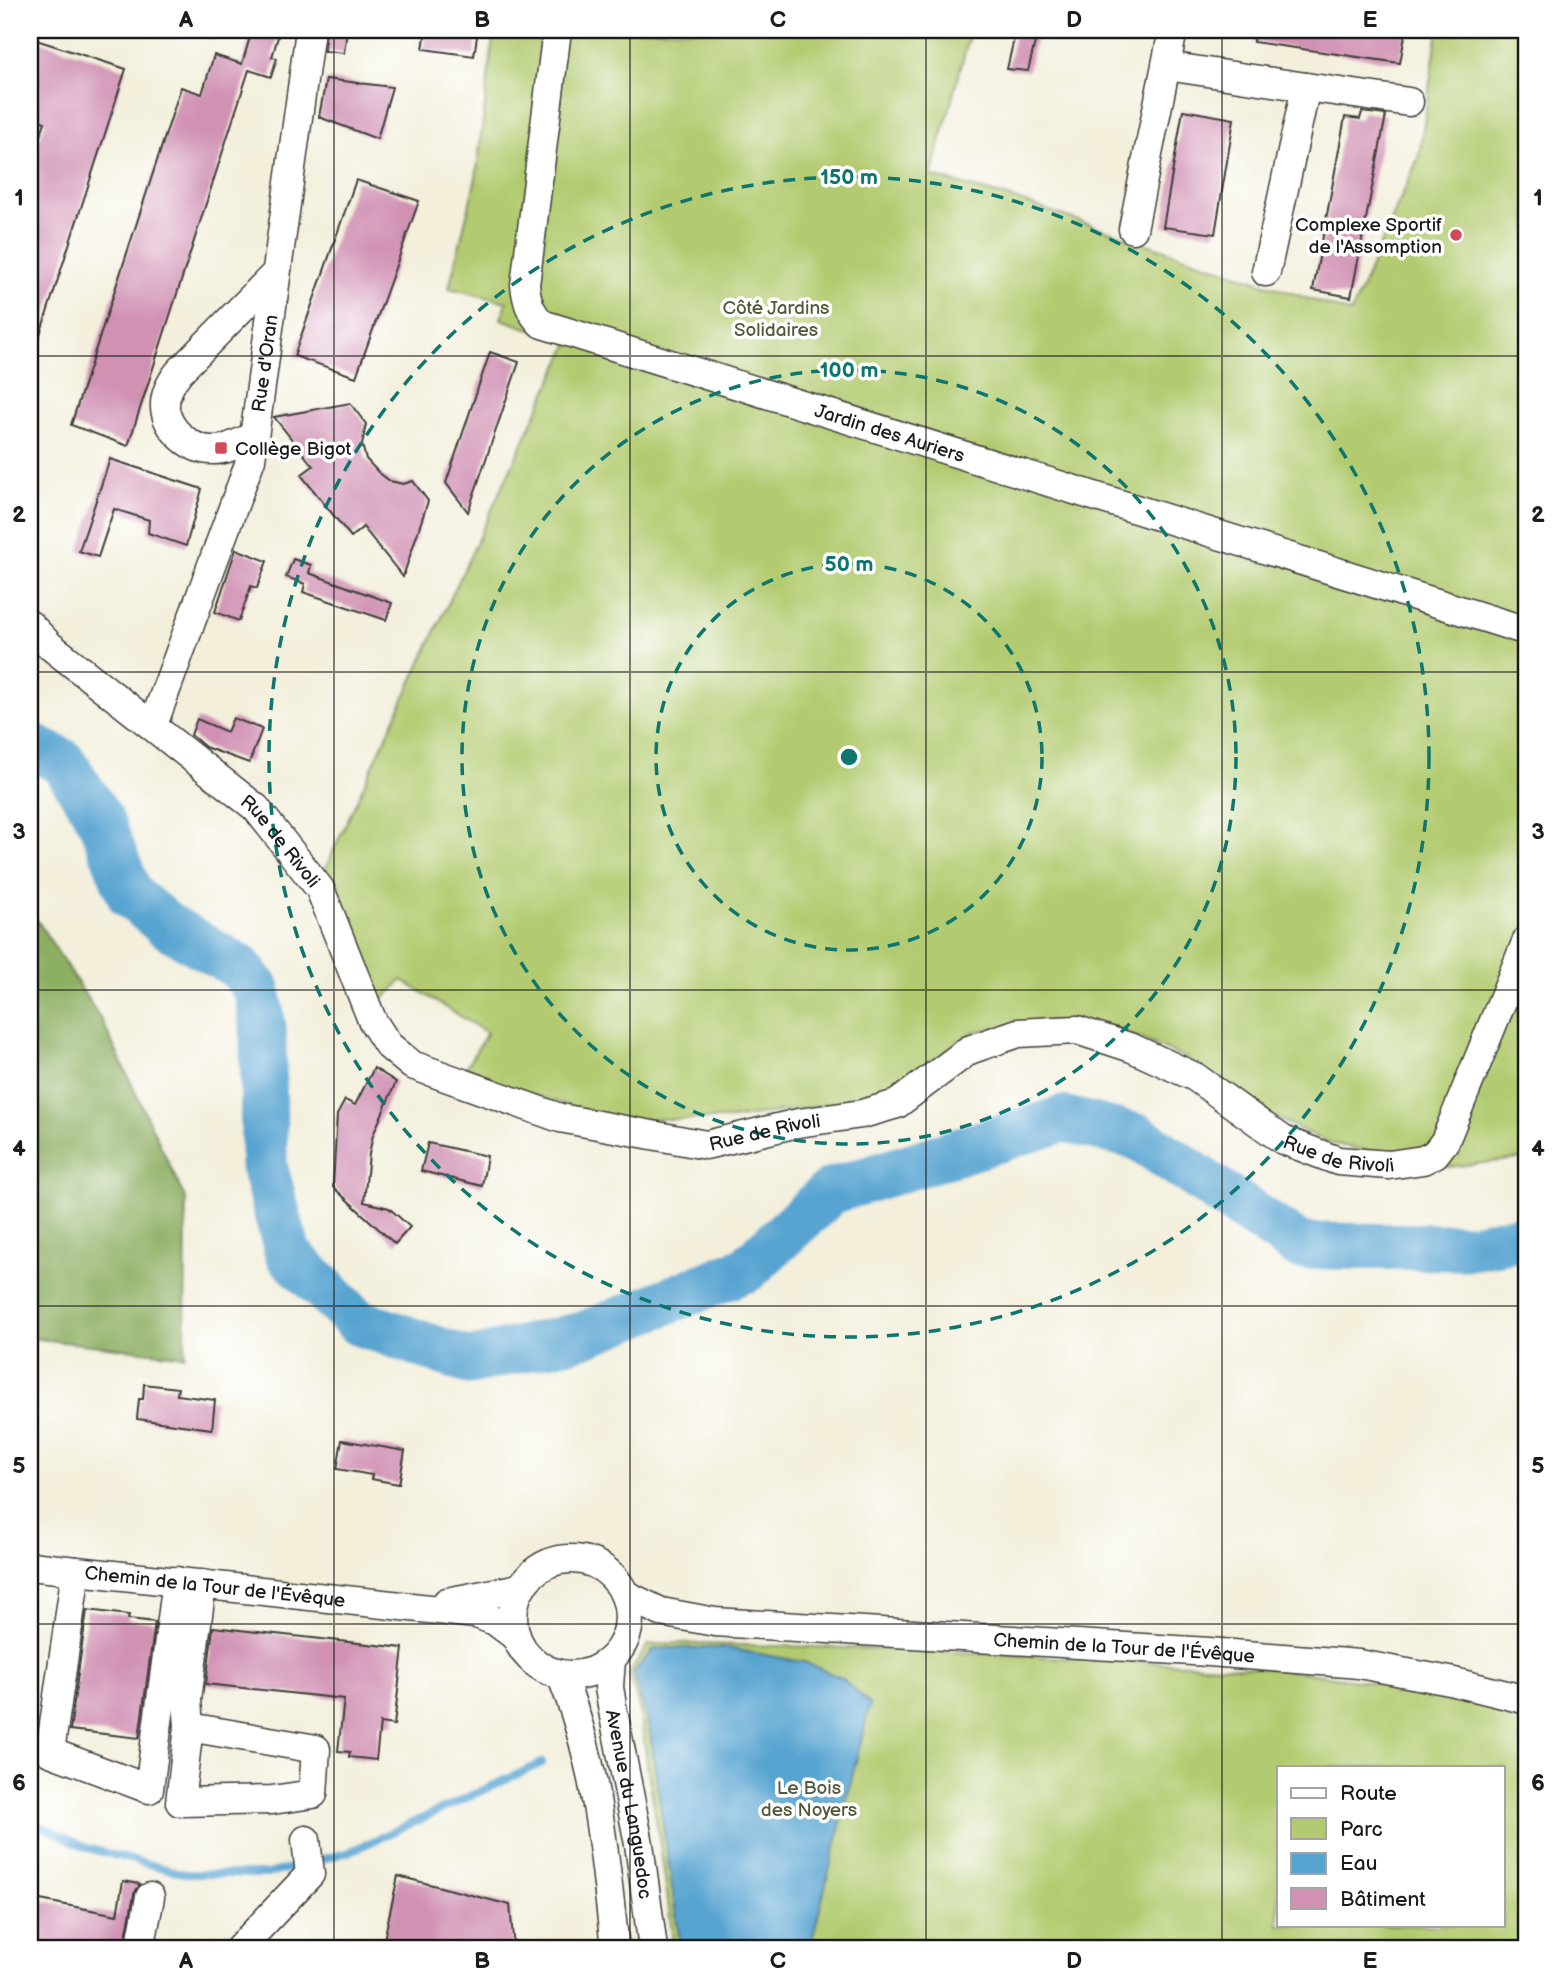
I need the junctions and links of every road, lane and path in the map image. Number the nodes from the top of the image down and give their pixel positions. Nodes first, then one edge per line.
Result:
1 (310, 30) edge
2 (557, 30) edge
3 (1173, 30) edge
4 (1167, 66) junction
5 (1306, 87) junction
6 (1409, 102) dead end
7 (1133, 229) dead end
8 (1266, 272) dead end
9 (276, 273) junction
10 (254, 436) junction
11 (30, 625) edge
12 (1527, 631) edge
13 (153, 725) junction
14 (1527, 940) edge
15 (30, 1566) edge
16 (76, 1571) junction
17 (190, 1582) junction
18 (520, 1588) junction
19 (624, 1594) junction
20 (398, 1605) junction
21 (715, 1622) junction
22 (515, 1636) junction
23 (619, 1648) junction
24 (561, 1675) junction
25 (1527, 1700) edge
26 (189, 1727) junction
27 (306, 1840) dead end
28 (150, 1897) dead end
29 (140, 1949) edge
30 (239, 1949) edge
31 (615, 1949) edge
32 (653, 1949) edge

1 - 9 street, Rue d'Oran
2 - 12 street, Jardin des Auriers
3 - 4 street
4 - 5 street
4 - 7 street
5 - 6 street
5 - 8 street
9 - 10 street, Rue d'Oran
9 - 10 street
10 - 13 street, Rue d'Oran
11 - 13 street, Rue de Rivoli
13 - 14 street, Rue de Rivoli
15 - 16 street, Chemin de la Tour de l'Évêque
16 - 17 street, Chemin de la Tour de l'Évêque
16 - 17 street
17 - 20 street, Chemin de la Tour de l'Évêque
17 - 26 street
18 - 19 street
18 - 20 street, Chemin de la Tour de l'Évêque
18 - 22 street
19 - 21 street, Chemin de la Tour de l'Évêque
19 - 23 street
20 - 22 street, Chemin de la Tour de l'Évêque
21 - 23 street, Chemin de la Tour de l'Évêque
21 - 25 street, Chemin de la Tour de l'Évêque
22 - 24 street
23 - 24 street
23 - 32 street, Avenue du Languedoc
24 - 31 street, Avenue du Languedoc
26 - 26 street
27 - 30 street
28 - 29 street

